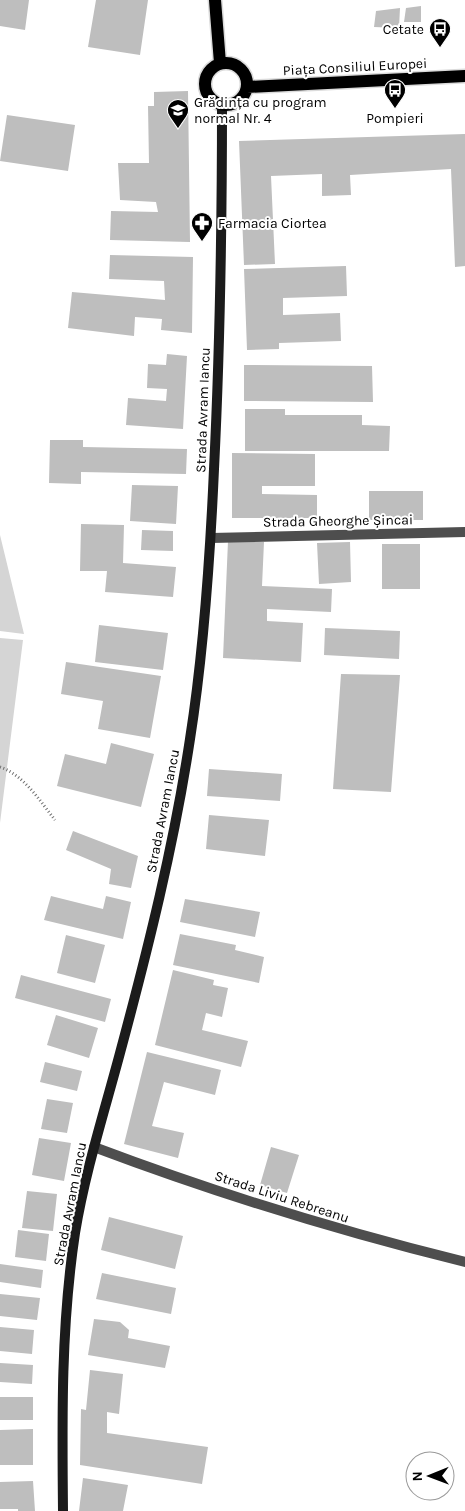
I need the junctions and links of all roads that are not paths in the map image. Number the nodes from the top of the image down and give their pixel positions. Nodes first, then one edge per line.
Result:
1 (216, 0) edge
2 (220, 63) junction
3 (465, 76) edge
4 (247, 87) junction
5 (222, 105) junction
6 (465, 532) edge
7 (211, 538) junction
8 (94, 1147) junction
9 (465, 1262) edge
10 (63, 1511) edge

1 - 2 main road
2 - 4 main road
2 - 5 main road
3 - 4 main road, Piața Consiliul Europei
4 - 5 main road
5 - 7 main road, Strada Avram Iancu
6 - 7 street, Strada Gheorghe Șincai
7 - 8 main road, Strada Avram Iancu
8 - 9 street, Strada Liviu Rebreanu
8 - 10 main road, Strada Avram Iancu

